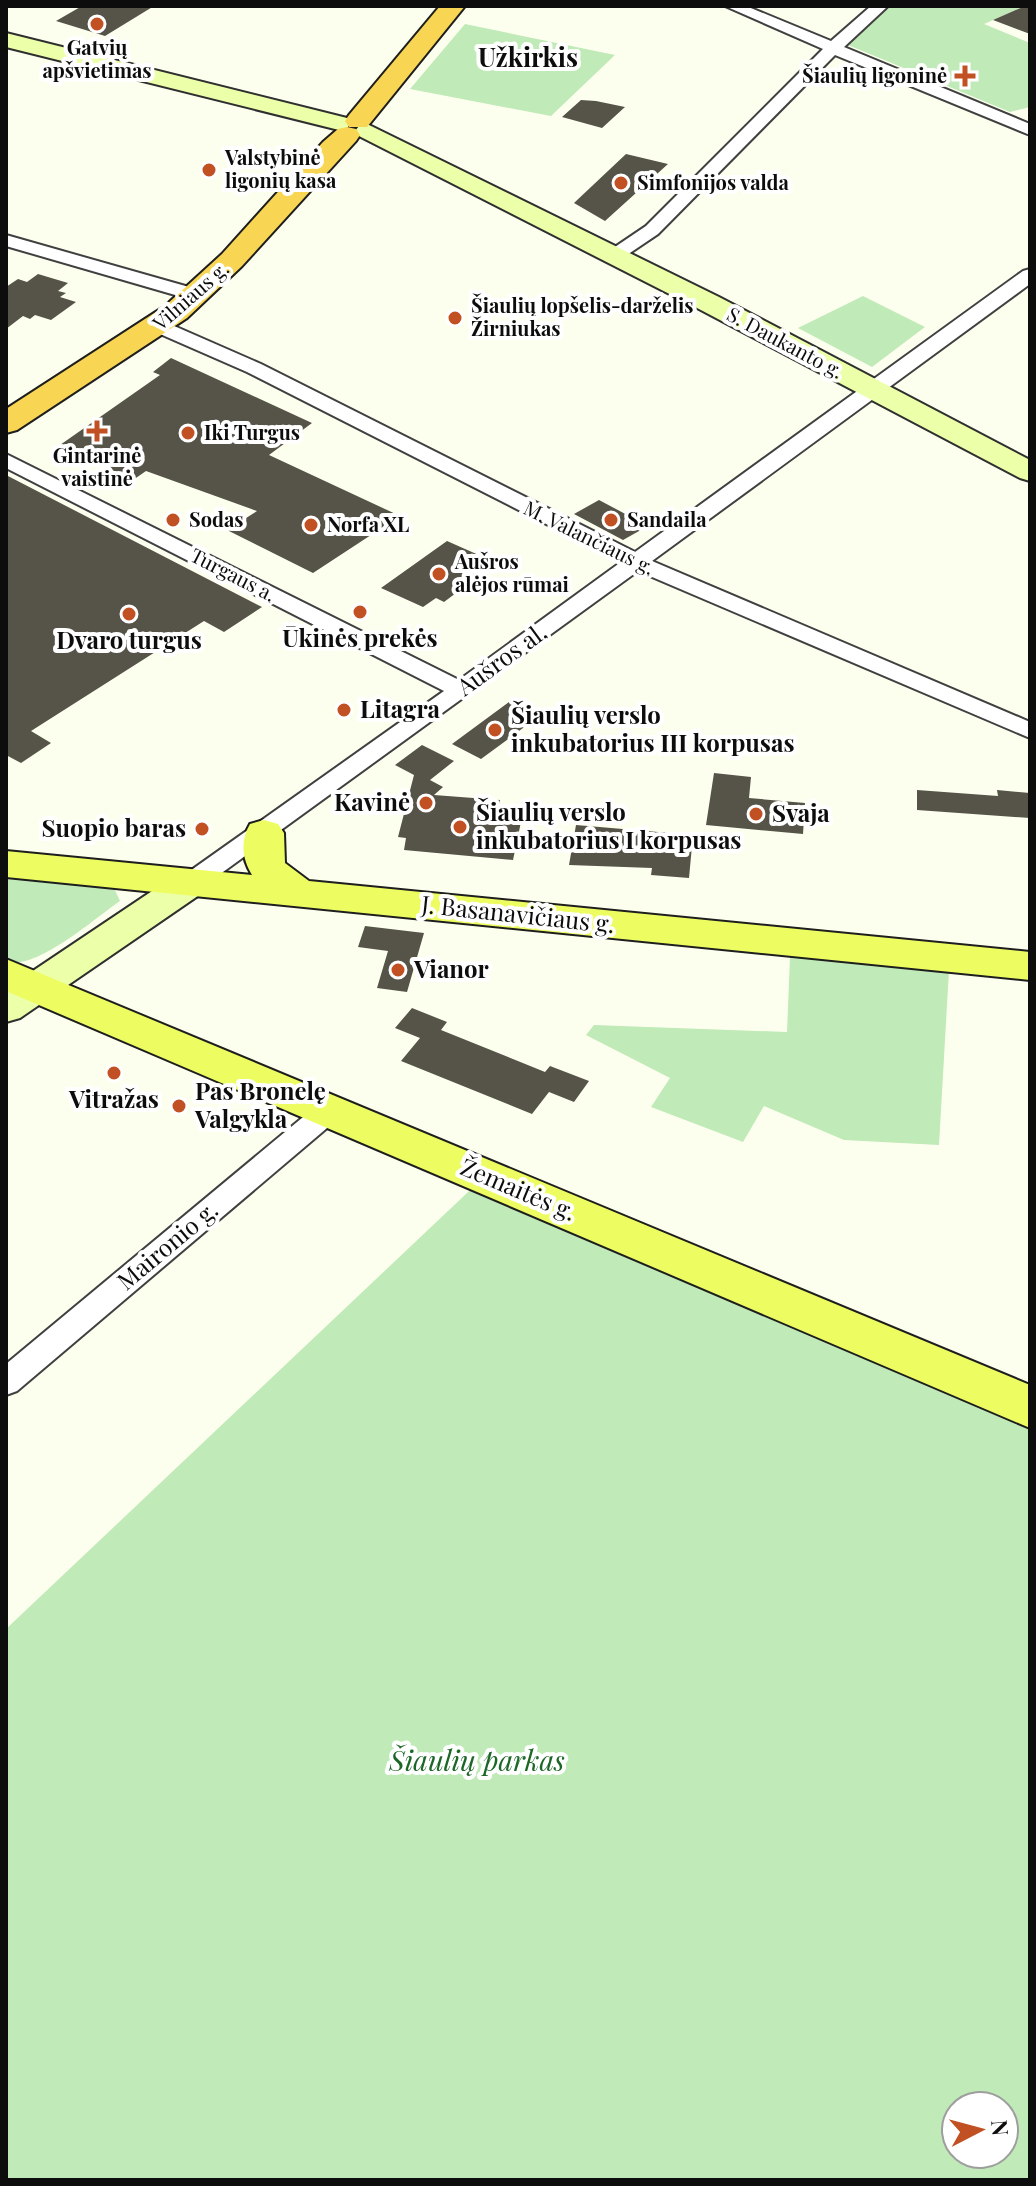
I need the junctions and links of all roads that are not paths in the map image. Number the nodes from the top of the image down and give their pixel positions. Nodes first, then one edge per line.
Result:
1 (453, 6) edge
2 (733, 6) edge
3 (880, 6) edge
4 (6, 40) edge
5 (833, 48) junction
6 (353, 127) junction
7 (1030, 130) edge
8 (6, 240) edge
9 (615, 255) junction
10 (1030, 275) edge
11 (196, 295) junction
12 (158, 326) junction
13 (872, 389) junction
14 (6, 423) edge
15 (6, 460) edge
16 (1030, 472) edge
17 (637, 562) junction
18 (461, 690) junction
19 (1030, 731) edge
20 (264, 833) junction
21 (6, 864) edge
22 (192, 882) junction
23 (300, 893) junction
24 (1030, 966) edge
25 (16, 989) edge
26 (330, 1110) junction
27 (6, 1382) edge
28 (1030, 1407) edge

1 - 6 highway, Vilniaus g.
2 - 5 street
3 - 5 street
4 - 6 main road, S. Daukanto g.
5 - 7 street
5 - 9 street
6 - 9 main road, S. Daukanto g.
6 - 11 highway, Vilniaus g.
8 - 11 street
9 - 13 main road, S. Daukanto g.
10 - 13 street, Aušros al.
11 - 12 highway, Vilniaus g.
12 - 14 highway, Vilniaus g.
12 - 17 street, M. Valančiaus g.
13 - 16 main road, S. Daukanto g.
13 - 17 street, Aušros al.
15 - 18 street, Turgaus a.
17 - 18 street, Aušros al.
17 - 19 street, M. Valančiaus g.
18 - 20 street, Aušros al.
20 - 22 street, Aušros al.
20 - 23 main road
21 - 22 main road, J. Basanavičiaus g.
22 - 23 main road, J. Basanavičiaus g.
22 - 25 main road, Aušros al.
23 - 24 main road, J. Basanavičiaus g.
25 - 26 main road, Žemaitės g.
26 - 27 street, Maironio g.
26 - 28 main road, Žemaitės g.

